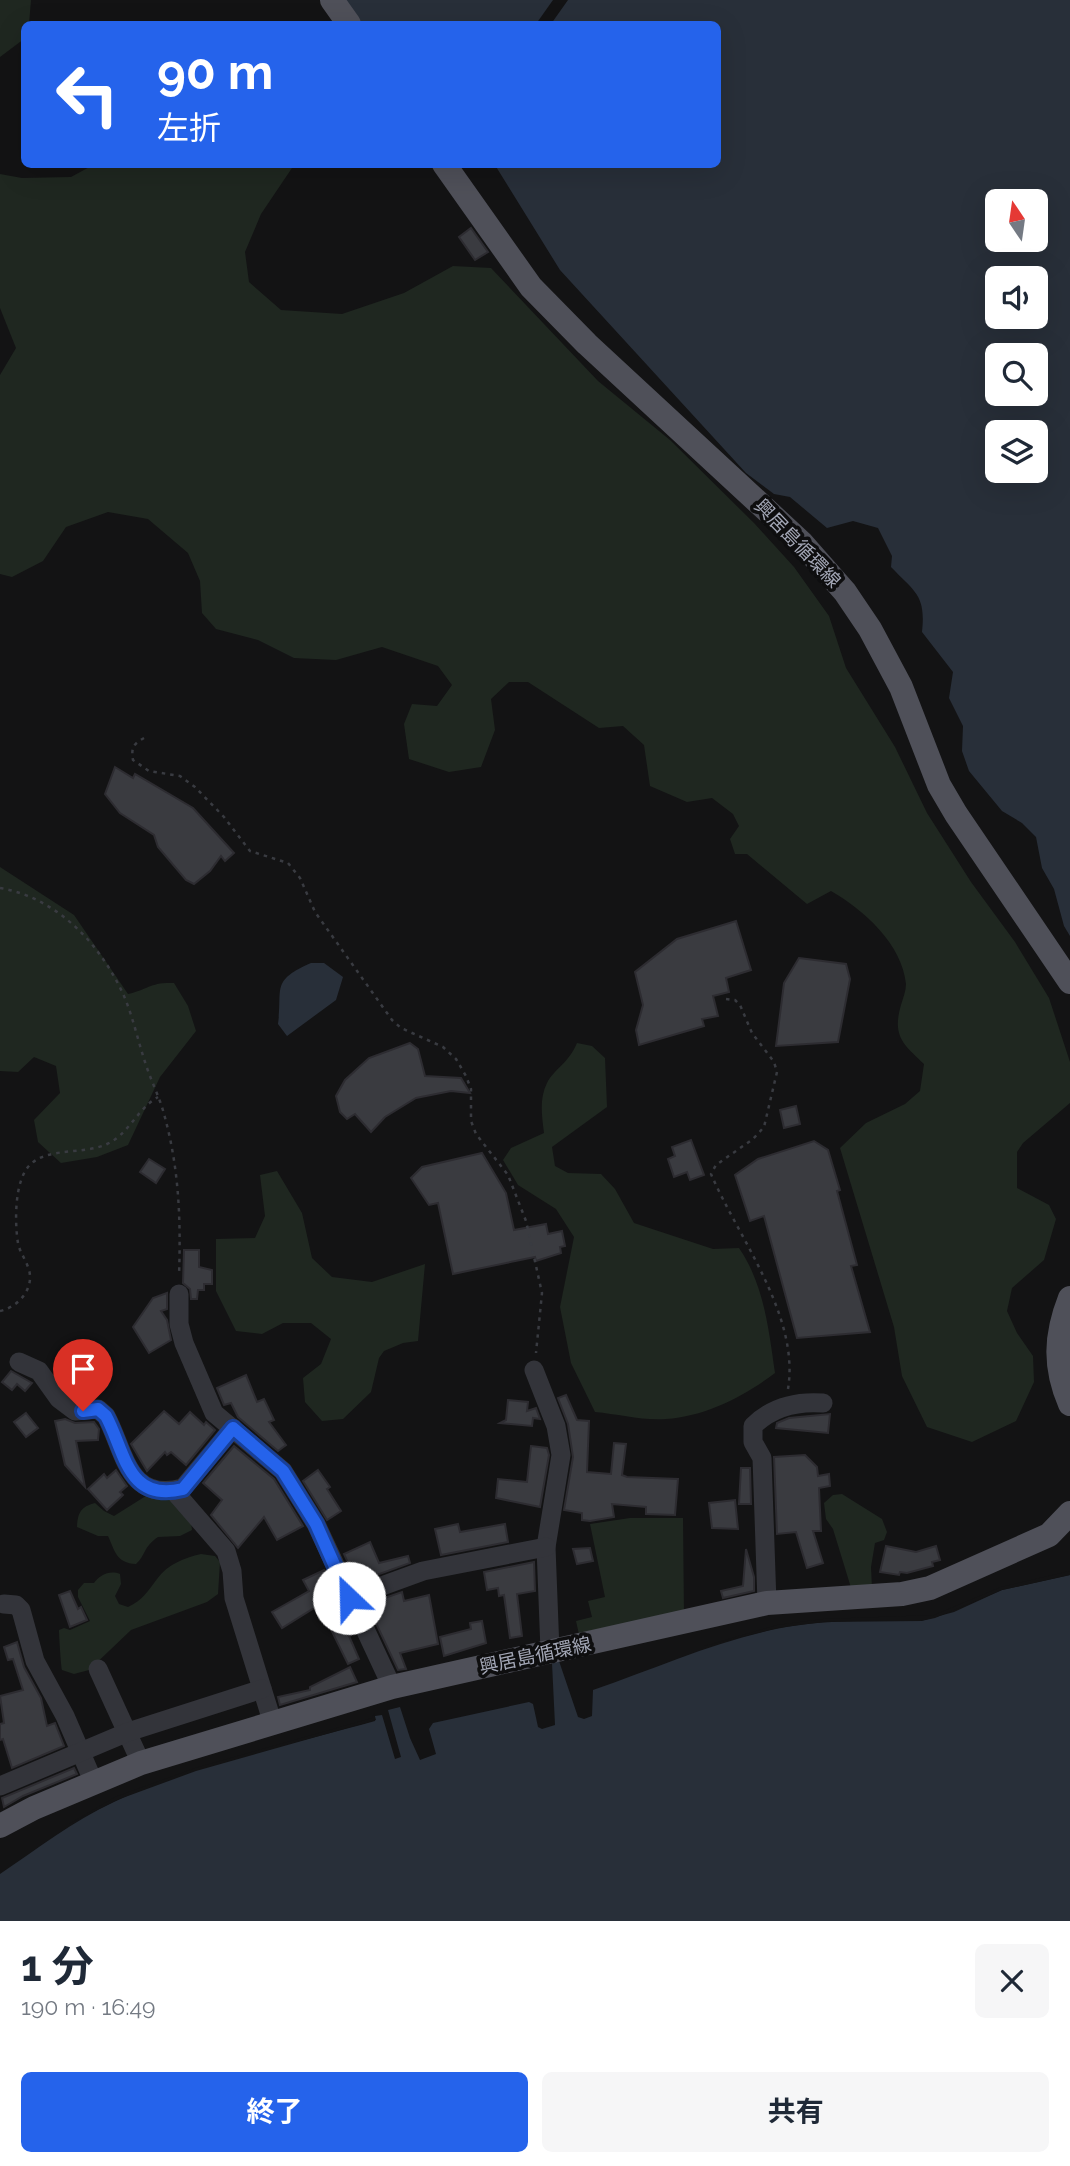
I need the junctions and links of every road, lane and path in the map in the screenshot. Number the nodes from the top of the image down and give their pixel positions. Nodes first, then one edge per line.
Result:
1 (332, 0) edge
2 (347, 21) edge
3 (447, 168) edge
4 (144, 738) dead end
5 (0, 888) edge
6 (1070, 982) edge
7 (726, 999) dead end
8 (158, 1097) junction
9 (179, 1294) joint
10 (1070, 1298) edge
11 (0, 1311) edge
12 (19, 1362) dead end
13 (534, 1370) joint
14 (823, 1403) dead end
15 (1070, 1404) edge
16 (785, 1406) junction
17 (233, 1428) junction
18 (174, 1491) junction
19 (1070, 1513) edge
20 (546, 1547) junction
21 (349, 1598) junction
22 (767, 1603) junction
23 (4, 1604) dead end
24 (550, 1651) junction
25 (97, 1669) dead end
26 (392, 1687) junction
27 (262, 1689) junction
28 (273, 1724) junction
29 (128, 1732) junction
30 (80, 1752) junction
31 (141, 1763) junction
32 (94, 1783) junction
33 (0, 1786) edge
34 (3, 1818) edge

1 - 2 main road
3 - 6 main road, 興居島循環線
4 - 13 path
5 - 8 path
7 - 16 path
8 - 9 path
8 - 11 path
9 - 17 street
10 - 15 main road
12 - 18 street
13 - 20 street
14 - 16 street
16 - 22 street
17 - 18 street
17 - 21 street
18 - 27 street
19 - 22 main road, 興居島循環線
20 - 21 street
20 - 24 street
21 - 26 street
22 - 24 main road, 興居島循環線
23 - 30 street
24 - 26 main road, 興居島循環線
25 - 29 street
26 - 28 main road, 興居島循環線
27 - 28 street
27 - 29 street
28 - 31 main road, 興居島循環線
29 - 30 street
29 - 31 street
30 - 32 street
30 - 33 street
31 - 32 main road, 興居島循環線
32 - 34 main road, 興居島循環線

